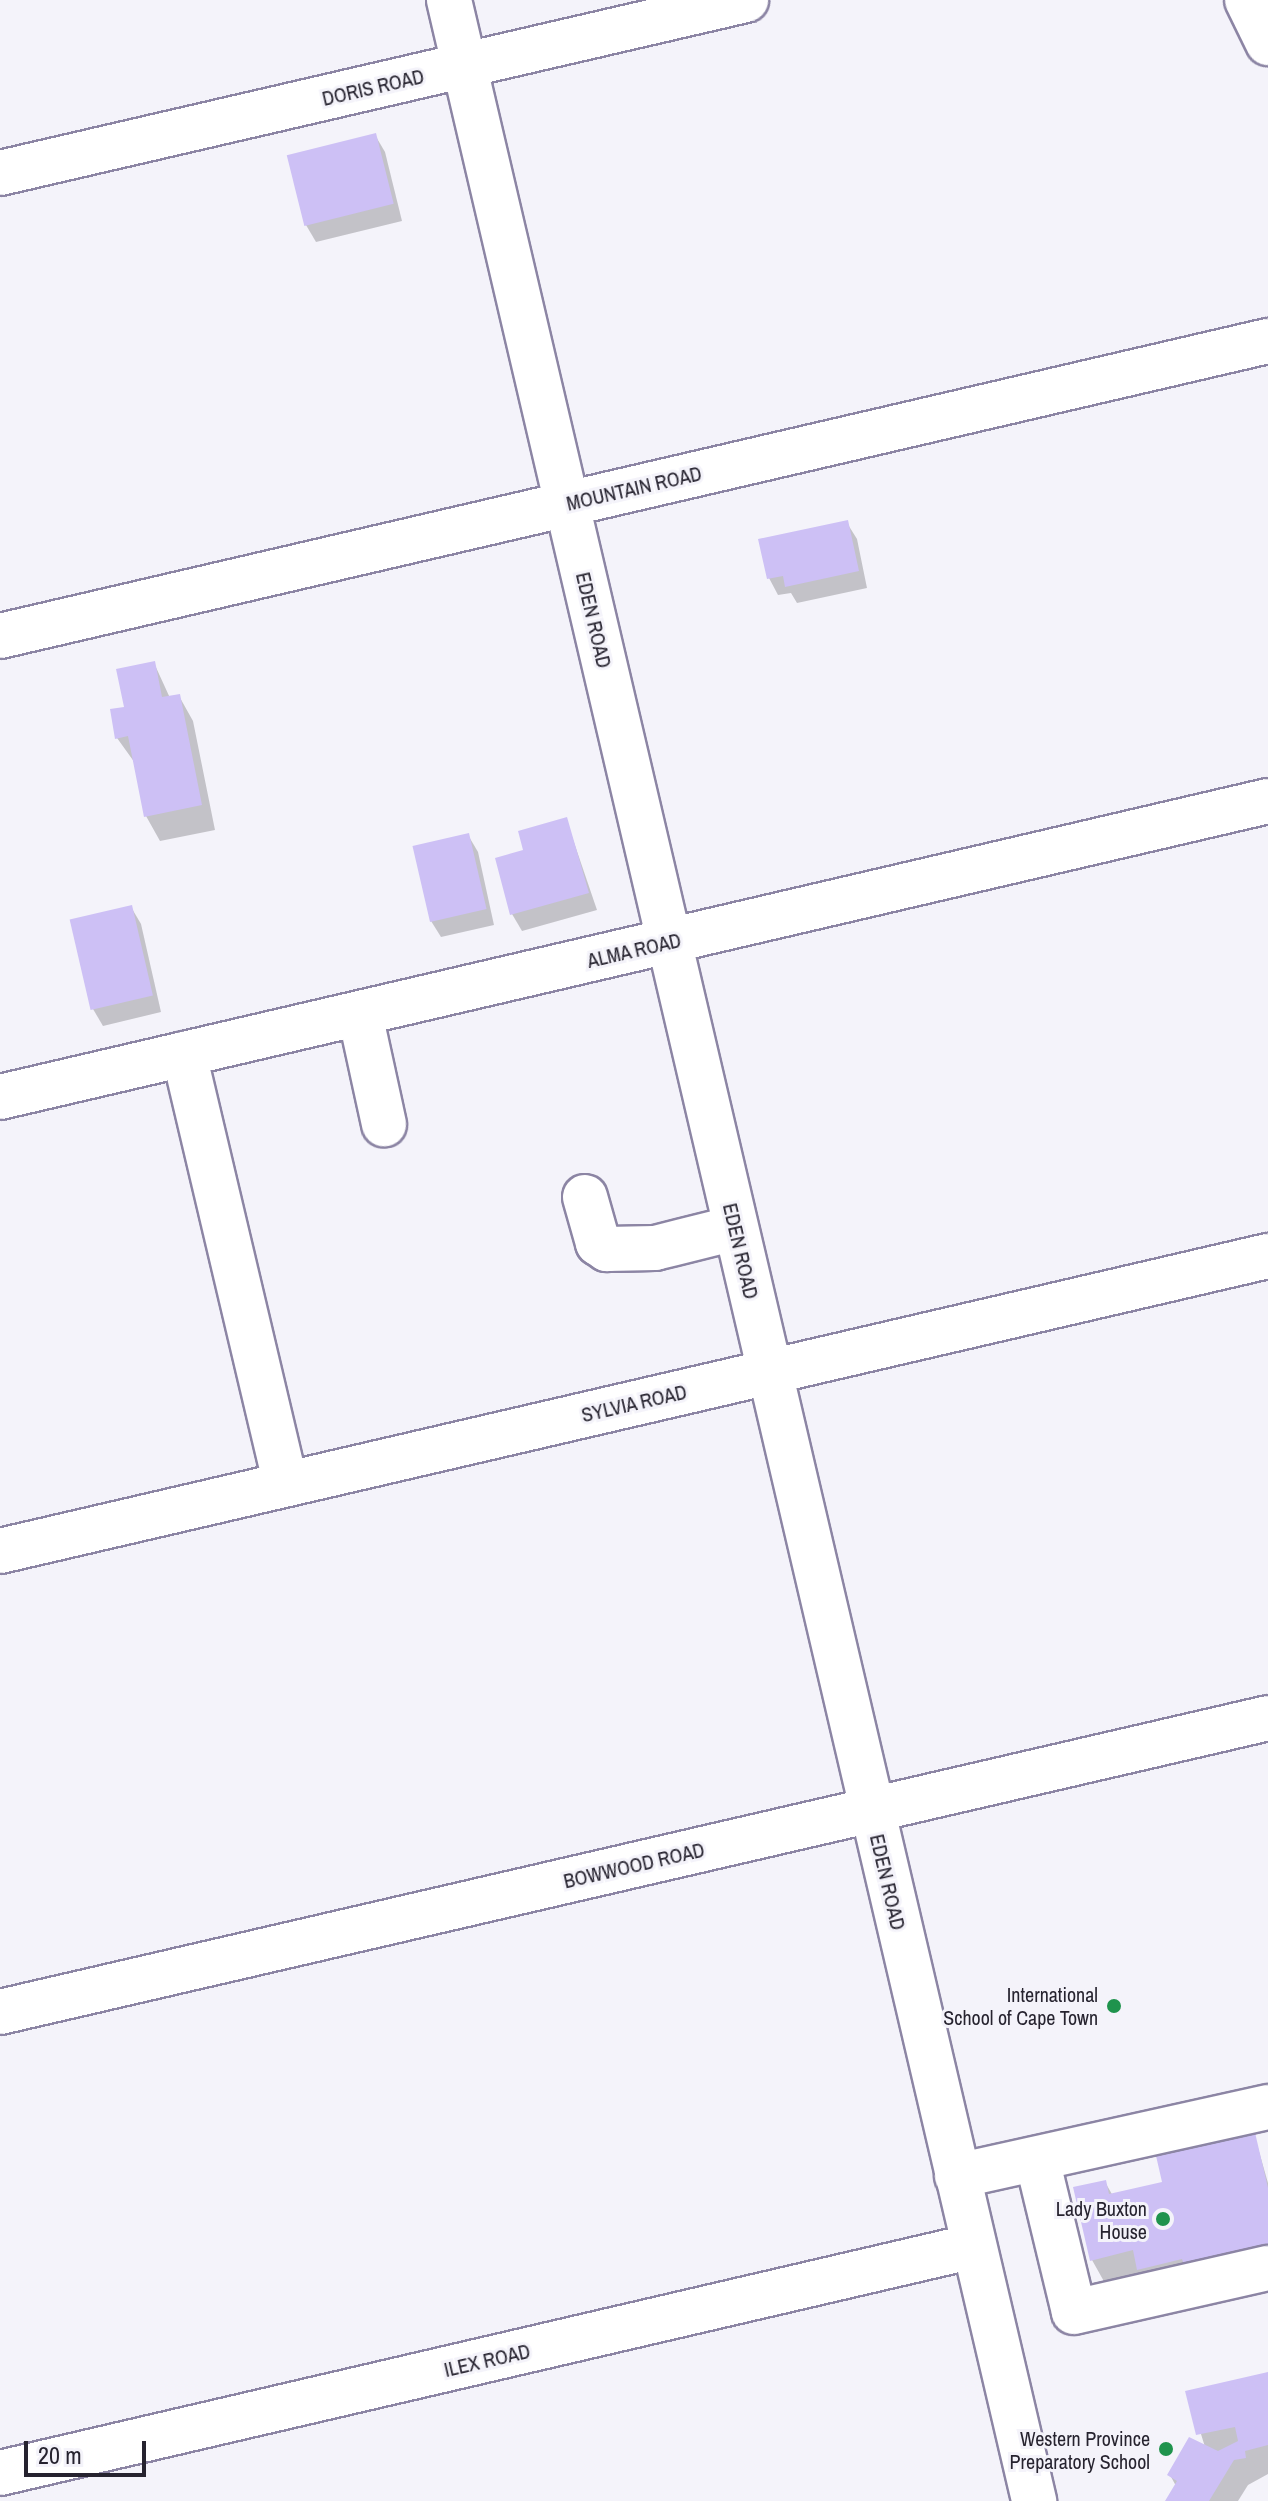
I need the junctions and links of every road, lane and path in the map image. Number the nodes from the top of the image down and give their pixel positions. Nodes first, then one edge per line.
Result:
1 (449, 0) edge
2 (746, 0) edge
3 (1247, 0) edge
4 (1268, 43) edge
5 (465, 65) junction
6 (0, 173) edge
7 (1268, 341) edge
8 (567, 504) junction
9 (0, 636) edge
10 (1268, 801) edge
11 (669, 942) junction
12 (360, 1014) junction
13 (184, 1054) junction
14 (0, 1097) edge
15 (384, 1124) dead end
16 (585, 1197) dead end
17 (735, 1228) junction
18 (1268, 1256) edge
19 (769, 1372) junction
20 (286, 1484) junction
21 (0, 1551) edge
22 (1268, 1718) edge
23 (871, 1810) junction
24 (0, 2012) edge
25 (1268, 2107) edge
26 (1037, 2159) junction
27 (957, 2176) junction
28 (974, 2246) junction
29 (1268, 2268) edge
30 (0, 2473) edge
31 (1034, 2501) edge

1 - 5 street, EDEN ROAD
2 - 5 street, DORIS ROAD
3 - 4 street
5 - 6 street, DORIS ROAD
5 - 8 street, EDEN ROAD
7 - 8 street, MOUNTAIN ROAD
8 - 9 street, MOUNTAIN ROAD
8 - 11 street, EDEN ROAD
10 - 11 street, ALMA ROAD
11 - 12 street, ALMA ROAD
11 - 17 street, EDEN ROAD
12 - 13 street, ALMA ROAD
12 - 15 street
13 - 14 street, ALMA ROAD
13 - 20 street
16 - 17 street
17 - 19 street, EDEN ROAD
18 - 19 street, SYLVIA ROAD
19 - 20 street, SYLVIA ROAD
19 - 23 street, EDEN ROAD
20 - 21 street, SYLVIA ROAD
22 - 23 street, BOWWOOD ROAD
23 - 24 street, BOWWOOD ROAD
23 - 27 street, EDEN ROAD
25 - 26 street
26 - 27 street
26 - 29 street
27 - 28 street, EDEN ROAD
28 - 30 street, ILEX ROAD
28 - 31 street, EDEN ROAD

